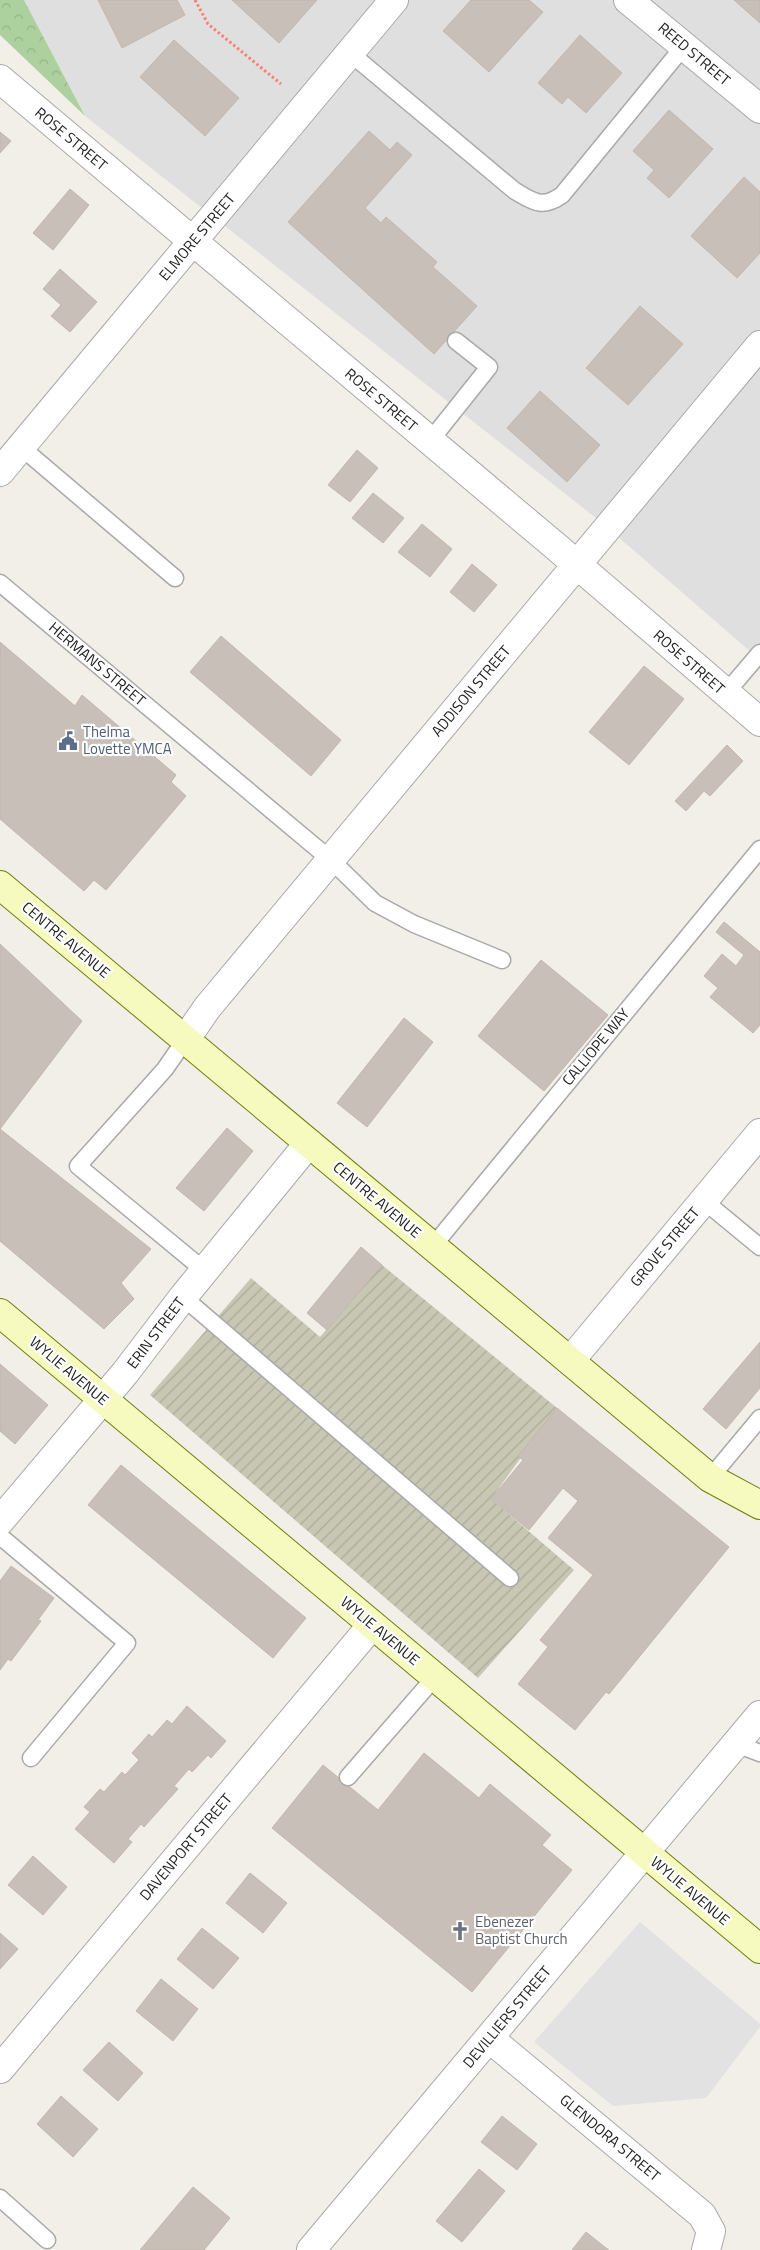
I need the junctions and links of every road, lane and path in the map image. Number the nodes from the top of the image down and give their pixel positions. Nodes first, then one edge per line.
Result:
1 (195, 0) edge
2 (394, 0) edge
3 (628, 0) edge
4 (684, 46) junction
5 (350, 53) junction
6 (0, 79) edge
7 (281, 84) dead end
8 (760, 109) edge
9 (192, 242) junction
10 (456, 341) dead end
11 (760, 345) edge
12 (430, 441) junction
13 (21, 447) junction
14 (0, 472) edge
15 (577, 565) junction
16 (175, 578) dead end
17 (0, 583) edge
18 (760, 652) edge
19 (725, 694) junction
20 (760, 722) edge
21 (760, 849) edge
22 (331, 860) junction
23 (0, 885) edge
24 (502, 960) dead end
25 (185, 1040) junction
26 (760, 1133) edge
27 (309, 1144) junction
28 (704, 1200) junction
29 (433, 1246) junction
30 (760, 1246) edge
31 (205, 1271) junction
32 (184, 1297) junction
33 (0, 1313) edge
34 (570, 1361) junction
35 (103, 1399) junction
36 (760, 1418) edge
37 (710, 1478) junction
38 (760, 1505) edge
39 (0, 1521) edge
40 (0, 1536) edge
41 (510, 1578) dead end
42 (372, 1625) junction
43 (434, 1677) junction
44 (760, 1714) edge
45 (748, 1748) edge
46 (31, 1758) dead end
47 (348, 1777) dead end
48 (644, 1852) junction
49 (760, 1949) edge
50 (489, 2038) junction
51 (0, 2068) edge
52 (0, 2198) edge
53 (47, 2240) dead end
54 (311, 2250) edge
55 (707, 2250) edge

1 - 7 path
2 - 5 street, ELMORE STREET
3 - 4 street, REED STREET
4 - 5 lane
4 - 8 street, REED STREET
5 - 9 street, ELMORE STREET
6 - 9 street, ROSE STREET
9 - 12 street, ROSE STREET
9 - 13 street, ELMORE STREET
10 - 12 lane
11 - 15 street, ADDISON STREET
12 - 15 street, ROSE STREET
13 - 14 street, ELMORE STREET
13 - 16 lane
15 - 19 street, ROSE STREET
15 - 22 street, ADDISON STREET
17 - 22 lane, HERMANS STREET
18 - 19 lane
19 - 20 street, ROSE STREET
21 - 29 lane, CALLIOPE WAY
22 - 24 lane, HERMANS STREET
22 - 25 street, ADDISON STREET
23 - 25 street, CENTRE AVENUE
25 - 27 street, CENTRE AVENUE
25 - 31 lane
26 - 28 street, GROVE STREET
27 - 29 street, CENTRE AVENUE
27 - 31 street, ERIN STREET
28 - 30 lane
28 - 34 street, GROVE STREET
29 - 34 street, CENTRE AVENUE
31 - 32 street, ERIN STREET
32 - 35 street, ERIN STREET
32 - 41 lane
33 - 35 street, WYLIE AVENUE
34 - 37 street, CENTRE AVENUE
35 - 39 street, ERIN STREET
35 - 42 street, WYLIE AVENUE
36 - 37 lane
37 - 38 street, CENTRE AVENUE
40 - 46 lane
42 - 43 street, WYLIE AVENUE
42 - 51 street, DAVENPORT STREET
43 - 47 lane
43 - 48 street, WYLIE AVENUE
44 - 45 street, DEVILLIERS STREET
45 - 48 street, DEVILLIERS STREET
48 - 49 street, WYLIE AVENUE
48 - 50 street, DEVILLIERS STREET
50 - 54 street, DEVILLIERS STREET
50 - 55 street, GLENDORA STREET
52 - 53 lane

